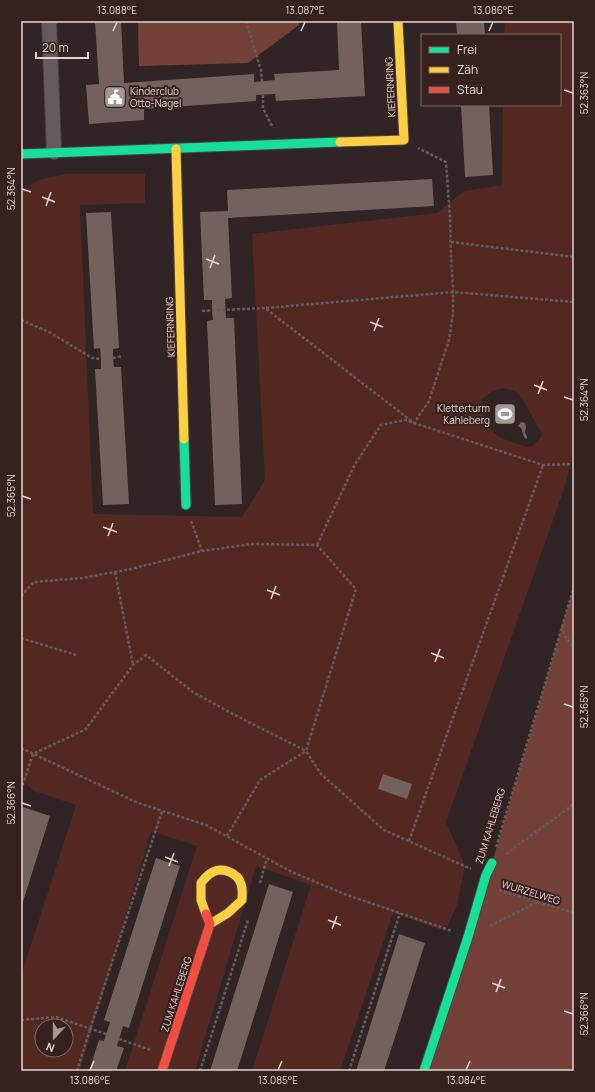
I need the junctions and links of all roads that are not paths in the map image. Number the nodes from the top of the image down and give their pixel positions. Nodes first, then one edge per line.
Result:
1 (49, 21) edge
2 (398, 21) edge
3 (176, 149) junction
4 (54, 152) junction
5 (21, 154) edge
6 (186, 505) road end
7 (492, 863) road end
8 (210, 924) junction
9 (162, 1071) edge
10 (424, 1071) edge

1 - 4 street
2 - 3 street, KIEFERNRING
3 - 4 street
3 - 6 street, KIEFERNRING
4 - 5 street
7 - 10 street, ZUM KAHLEBERG
8 - 8 street
8 - 9 street, ZUM KAHLEBERG

